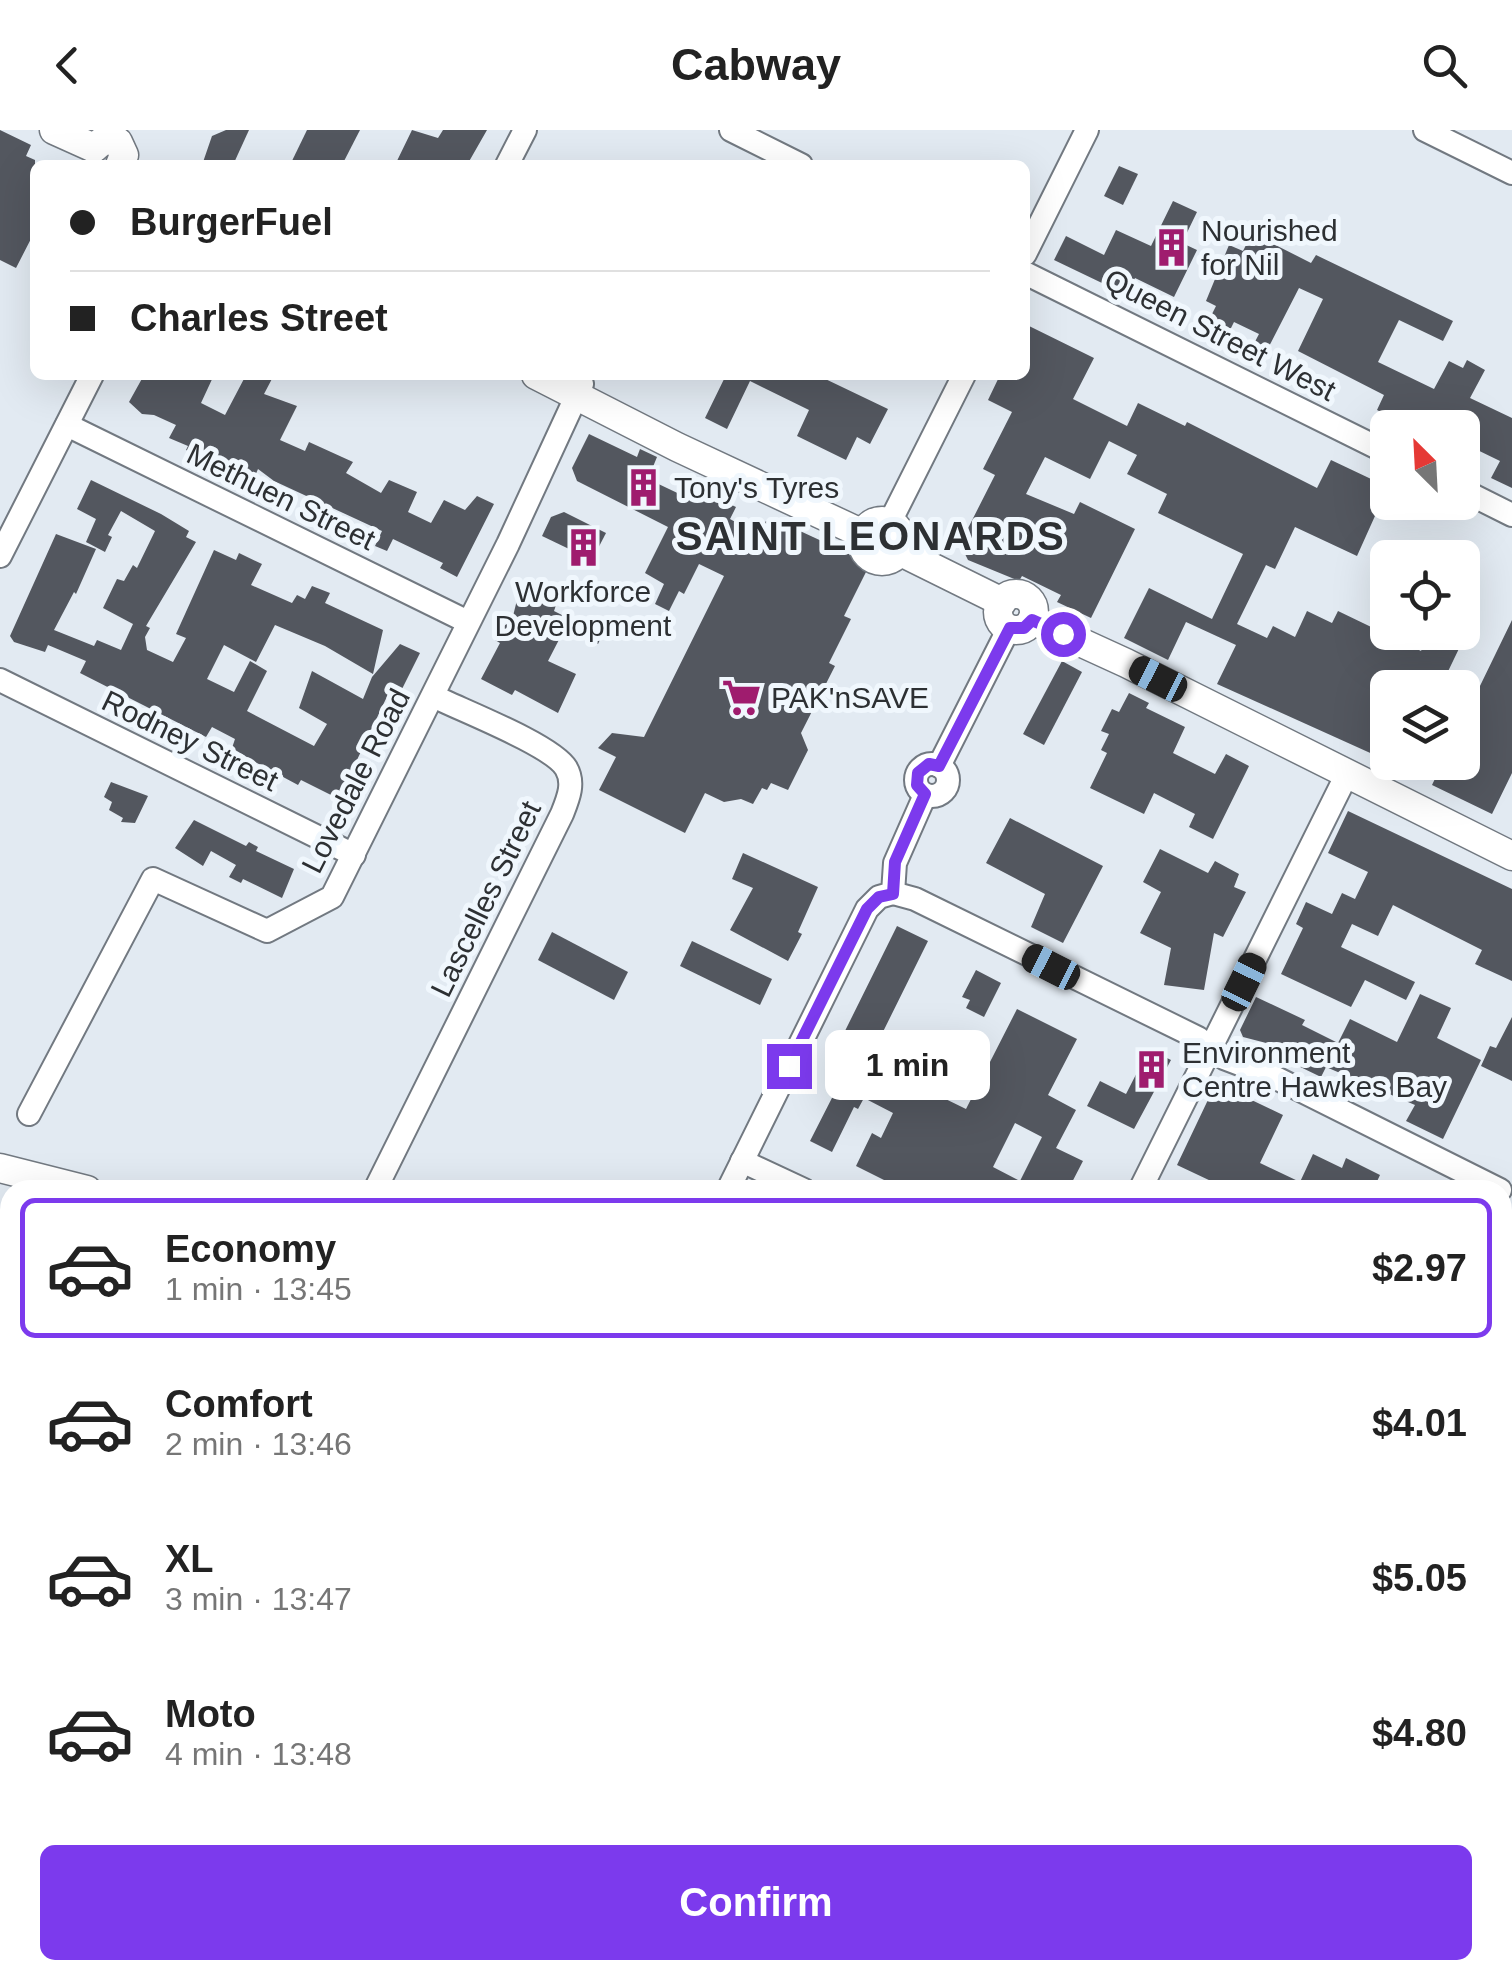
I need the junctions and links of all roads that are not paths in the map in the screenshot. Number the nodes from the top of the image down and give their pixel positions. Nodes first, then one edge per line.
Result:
1 (54, 130) edge
2 (525, 130) edge
3 (731, 130) edge
4 (1086, 130) edge
5 (1426, 130) edge
6 (118, 155) edge
7 (510, 160) edge
8 (791, 160) edge
9 (1512, 173) edge
10 (1030, 244) edge
11 (1030, 274) edge
12 (90, 380) edge
13 (961, 380) edge
14 (575, 385) edge
15 (67, 425) junction
16 (1370, 443) edge
17 (1480, 499) edge
18 (1512, 515) edge
19 (874, 527) junction
20 (0, 556) edge
21 (1014, 617) junction
22 (468, 622) junction
23 (0, 680) edge
24 (434, 696) junction
25 (1347, 774) junction
26 (354, 855) junction
27 (1512, 856) edge
28 (893, 894) junction
29 (1212, 1048) junction
30 (29, 1114) dead end
31 (742, 1161) junction
32 (0, 1168) edge
33 (47, 1180) edge
34 (381, 1180) edge
35 (733, 1180) edge
36 (783, 1180) edge
37 (1145, 1180) edge
38 (1479, 1180) edge

1 - 6 main road
2 - 7 street
3 - 8 street
4 - 10 street
5 - 9 street
11 - 16 street, Queen Street West
12 - 15 street
13 - 19 street
14 - 19 main road
14 - 22 street, Lovedale Road
15 - 20 street
15 - 22 street, Methuen Street
17 - 18 street
19 - 21 main road
21 - 25 main road
21 - 28 street
22 - 24 street, Lovedale Road
23 - 26 street, Rodney Street
24 - 26 street, Lovedale Road
24 - 34 street, Lascelles Street
25 - 27 main road
25 - 29 street
26 - 30 street, Lovedale Road
28 - 29 street
28 - 31 street
29 - 37 street
29 - 38 street
31 - 35 street
31 - 36 street
32 - 33 main road

